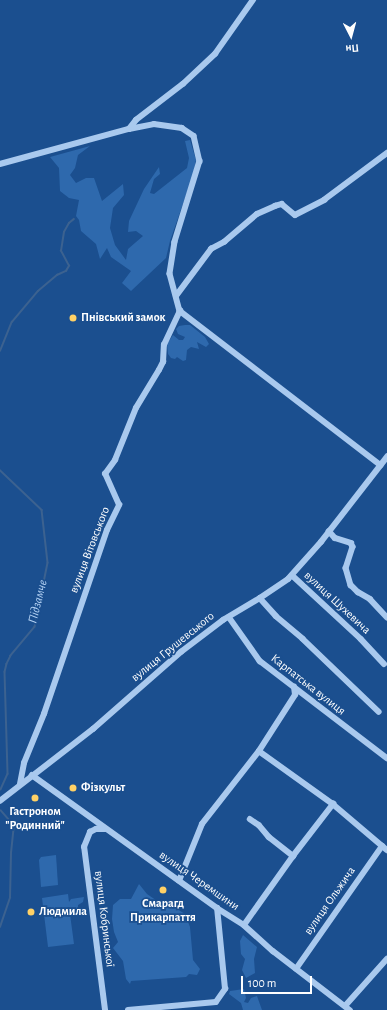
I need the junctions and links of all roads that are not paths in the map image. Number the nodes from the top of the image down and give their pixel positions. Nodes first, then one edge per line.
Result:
1 (252, 0) edge
2 (128, 129) junction
3 (387, 153) edge
4 (0, 164) edge
5 (176, 296) junction
6 (180, 311) junction
7 (387, 457) edge
8 (381, 465) junction
9 (329, 531) junction
10 (292, 575) junction
11 (260, 598) junction
12 (228, 617) junction
13 (387, 617) edge
14 (384, 664) dead end
15 (294, 687) junction
16 (379, 712) dead end
17 (259, 751) junction
18 (387, 758) edge
19 (32, 775) junction
20 (20, 784) junction
21 (0, 801) edge
22 (333, 804) junction
23 (90, 818) junction
24 (250, 818) dead end
25 (105, 829) junction
26 (90, 832) junction
27 (385, 848) edge
28 (293, 856) junction
29 (179, 881) junction
30 (217, 908) junction
31 (244, 925) junction
32 (387, 959) edge
33 (296, 969) junction
34 (345, 1006) junction
35 (105, 1010) edge
36 (128, 1010) edge
37 (350, 1010) edge

1 - 2 street
2 - 4 street
2 - 5 street
3 - 5 street
5 - 6 street
6 - 8 street
6 - 20 street, вулиця Вітовського
7 - 8 street, вулиця Грушевського
8 - 9 street, вулиця Грушевського
9 - 10 street, вулиця Грушевського
9 - 13 street
10 - 11 street, вулиця Грушевського
10 - 14 street, вулиця Шухевича
11 - 12 street, вулиця Грушевського
11 - 16 street
12 - 15 street, Карпатська вулиця
12 - 19 street, вулиця Грушевського
15 - 17 street
15 - 18 street, Карпатська вулиця
17 - 22 street
17 - 29 street
19 - 20 street, вулиця Грушевського
19 - 23 street, вулиця Черемшини
20 - 21 street, вулиця Грушевського
22 - 27 street
22 - 28 street
23 - 25 street, вулиця Черемшини
23 - 26 street, вулиця Кобринської
24 - 28 street
25 - 26 street
25 - 29 street, вулиця Черемшини
26 - 35 street, вулиця Кобринської
27 - 33 street, вулиця Ольжича
28 - 31 street
29 - 30 street, вулиця Черемшини
30 - 31 street, вулиця Черемшини
30 - 36 street
31 - 33 street, вулиця Черемшини
32 - 34 street
33 - 34 street, вулиця Черемшини
34 - 37 street, вулиця Черемшини

